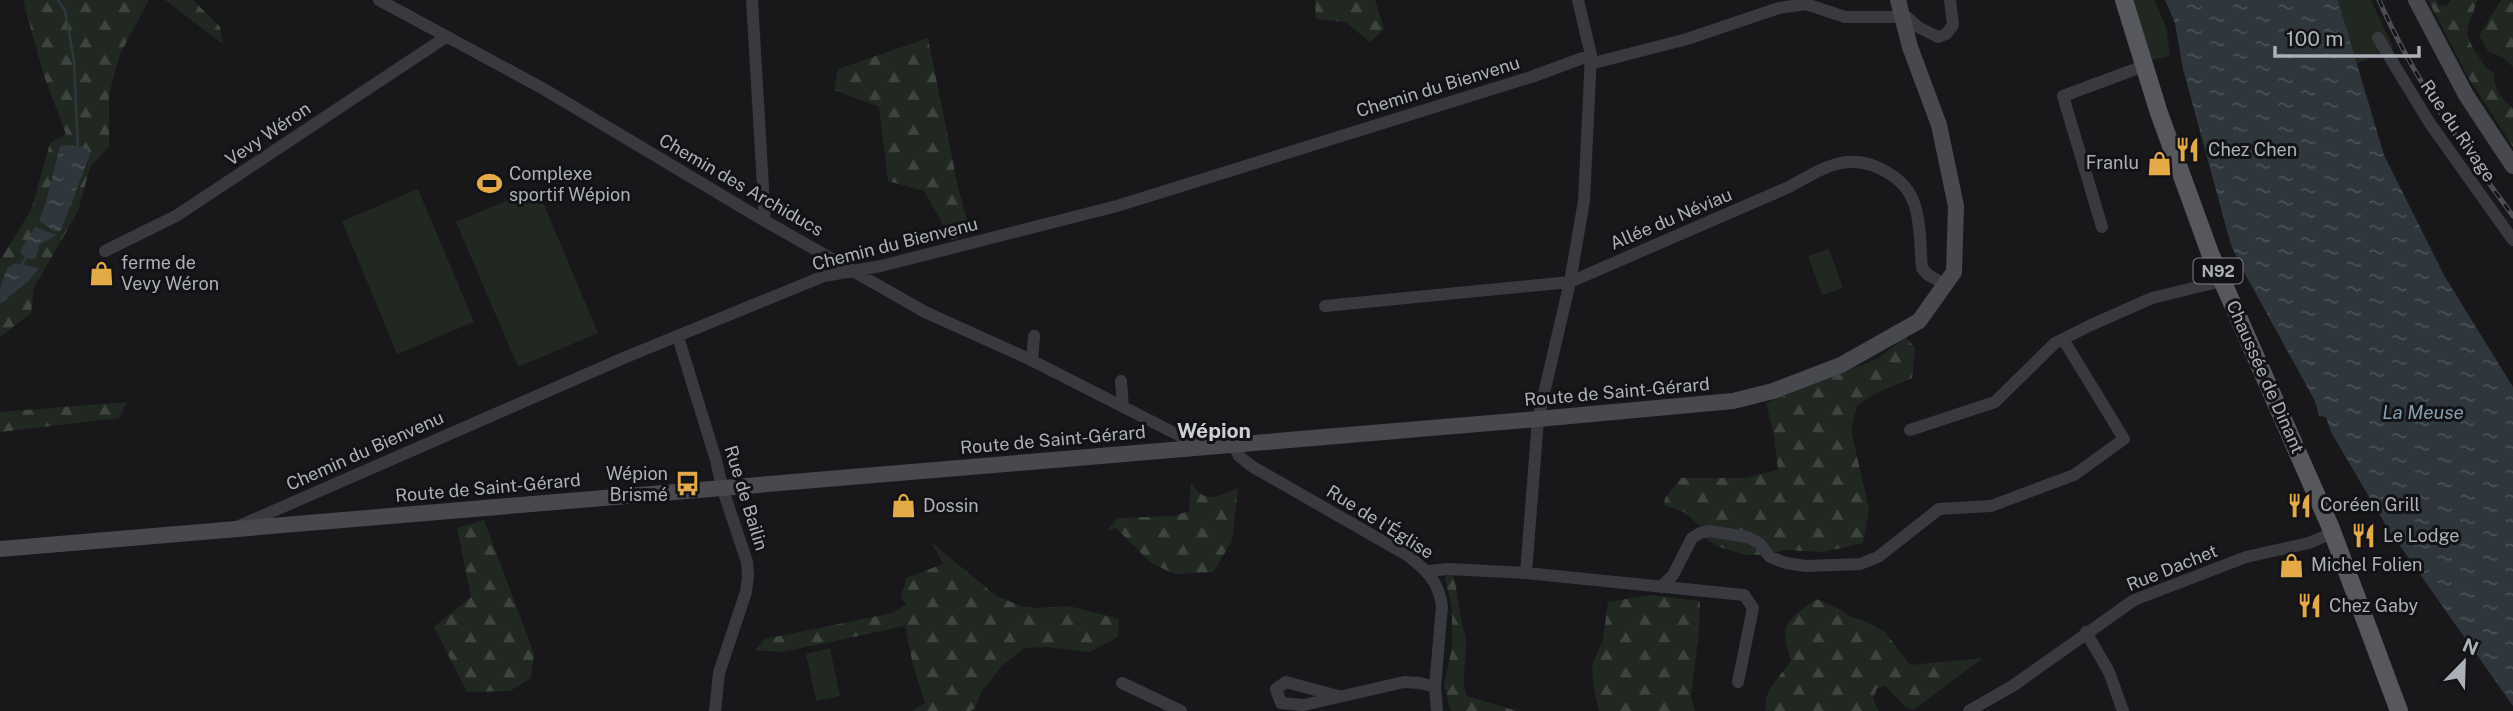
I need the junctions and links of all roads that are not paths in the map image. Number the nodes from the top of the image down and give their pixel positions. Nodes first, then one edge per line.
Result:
1 (379, 0) edge
2 (752, 0) edge
3 (1578, 0) edge
4 (1950, 0) edge
5 (2124, 0) edge
6 (2416, 0) edge
7 (1900, 8) edge
8 (446, 37) junction
9 (2378, 38) dead end
10 (1591, 60) junction
11 (2144, 66) junction
12 (2513, 166) edge
13 (765, 221) junction
14 (2102, 227) dead end
15 (2513, 240) edge
16 (105, 251) dead end
17 (855, 271) junction
18 (2222, 281) junction
19 (1570, 282) junction
20 (1945, 284) junction
21 (1325, 306) dead end
22 (1034, 336) dead end
23 (678, 337) junction
24 (2063, 339) junction
25 (1032, 361) junction
26 (1121, 381) dead end
27 (1123, 407) junction
28 (1538, 419) junction
29 (1910, 430) dead end
30 (1233, 444) junction
31 (1202, 447) junction
32 (722, 487) junction
33 (230, 529) junction
34 (2332, 533) junction
35 (0, 549) edge
36 (1428, 571) junction
37 (1525, 573) junction
38 (1661, 587) junction
39 (2086, 632) junction
40 (1738, 682) dead end
41 (1122, 683) dead end
42 (1435, 687) junction
43 (1338, 696) dead end
44 (715, 711) edge
45 (1181, 711) edge
46 (1437, 711) edge
47 (1969, 711) edge
48 (2123, 711) edge
49 (2399, 711) edge

1 - 8 street, Chemin des Archiducs
2 - 13 street
3 - 10 street
4 - 7 street
5 - 11 main road, Chaussée de Dinant / N92
6 - 12 main road
7 - 10 street, Chemin du Bienvenu
7 - 20 main road, Route de Saint-Gérard
8 - 13 street, Chemin des Archiducs
8 - 16 street, Vevy Wéron
9 - 15 street, Rue du Rivage
10 - 17 street, Chemin du Bienvenu
10 - 19 street
11 - 14 street
11 - 18 main road, Chaussée de Dinant / N92
13 - 17 street, Chemin des Archiducs
17 - 23 street, Chemin du Bienvenu
17 - 25 street, Chemin des Archiducs
18 - 24 street
18 - 34 main road, Chaussée de Dinant / N92
19 - 20 street, Allée du Néviau
19 - 21 street, Allée du Néviau
19 - 28 street
20 - 28 main road, Route de Saint-Gérard
22 - 25 street
23 - 32 street, Rue de Bailin
23 - 33 street, Chemin du Bienvenu
24 - 29 street
24 - 38 street
25 - 27 street, Chemin des Archiducs
26 - 27 street
27 - 31 street, Chemin des Archiducs
28 - 30 main road, Route de Saint-Gérard
28 - 37 street
30 - 31 main road, Route de Saint-Gérard
30 - 36 street, Rue de l'Église
31 - 32 main road, Route de Saint-Gérard
32 - 33 main road, Route de Saint-Gérard
32 - 44 street, Rue de Bailin
33 - 35 main road, Route de Saint-Gérard
34 - 39 street, Rue Dachet
34 - 49 main road, Chaussée de Dinant / N92
36 - 37 street
36 - 42 street, Rue de l'Église
37 - 38 street
38 - 40 street
39 - 47 street, Rue Dachet
39 - 48 street
41 - 45 street
42 - 43 street
42 - 46 street, Rue de l'Église

